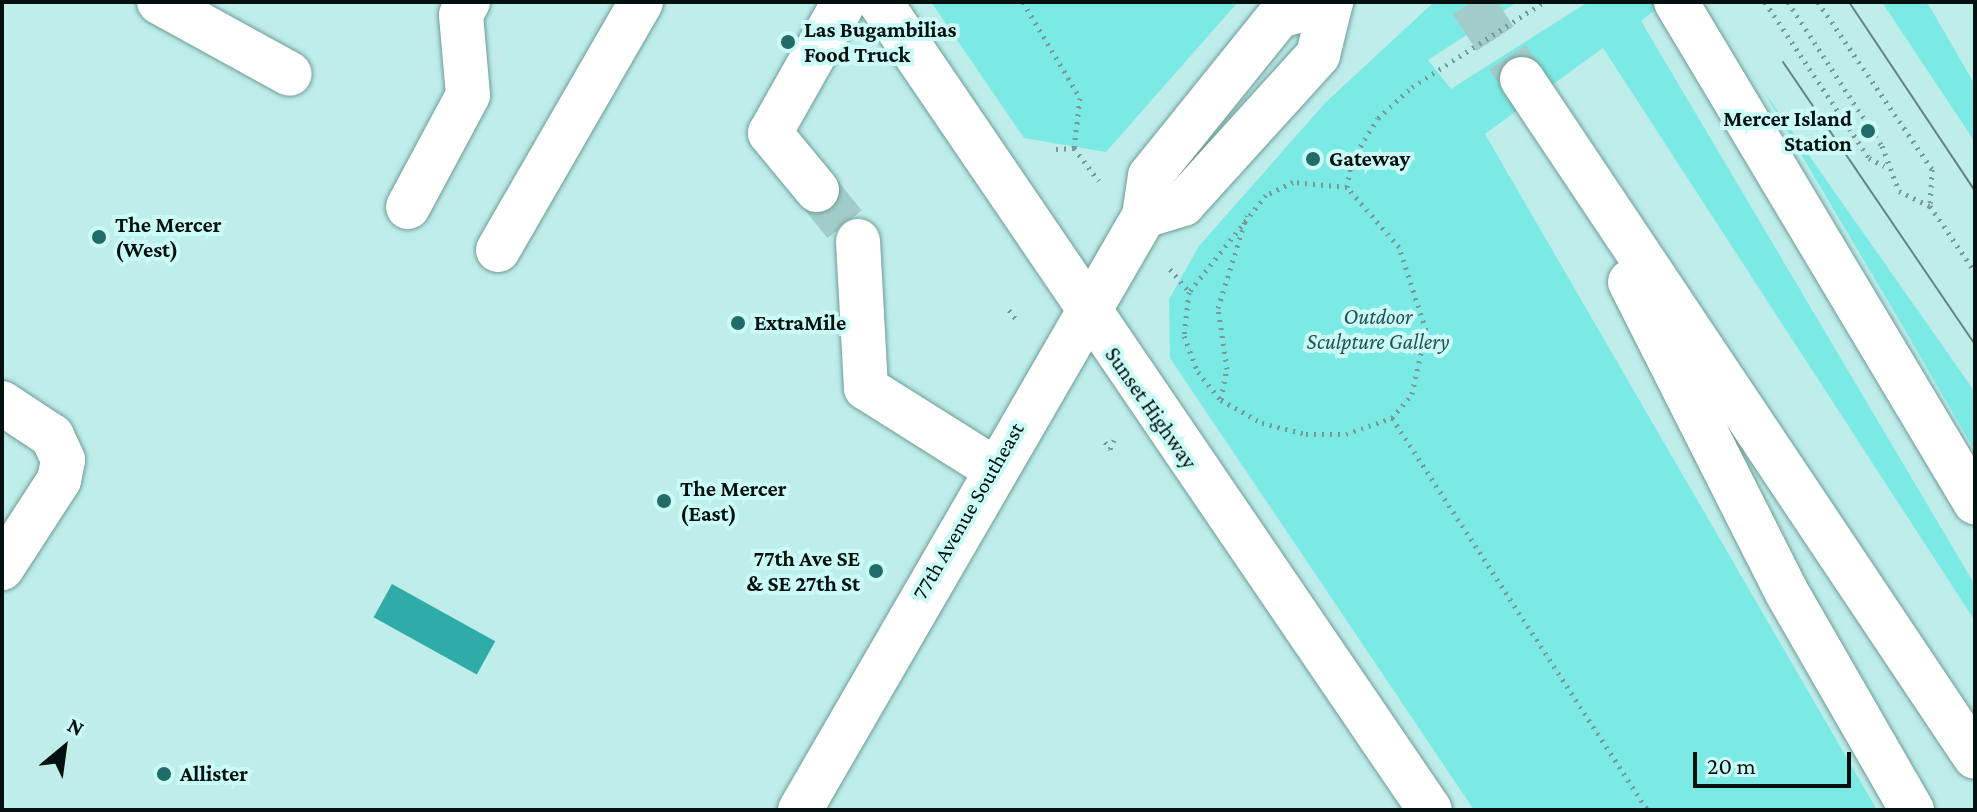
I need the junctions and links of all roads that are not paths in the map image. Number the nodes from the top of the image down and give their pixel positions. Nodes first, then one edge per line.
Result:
1 (159, 2) edge
2 (468, 2) edge
3 (641, 2) edge
4 (844, 2) edge
5 (880, 2) edge
6 (1331, 2) edge
7 (1676, 2) edge
8 (290, 74) dead end
9 (817, 190) tunnel mouth
10 (408, 207) dead end
11 (858, 241) tunnel mouth
12 (498, 250) dead end
13 (1084, 311) junction
14 (2, 403) edge
15 (993, 468) junction
16 (1975, 502) edge
17 (2, 568) edge
18 (1975, 757) edge
19 (800, 810) edge
20 (1430, 810) edge
21 (1912, 810) edge

1 - 8 main road
2 - 10 main road
3 - 12 main road
4 - 9 main road
5 - 13 main road, Sunset Highway
6 - 13 main road, 77th Avenue Southeast
7 - 16 main road
11 - 15 main road
13 - 15 main road, 77th Avenue Southeast
13 - 20 main road, Sunset Highway
14 - 17 main road
15 - 19 main road, 77th Avenue Southeast
18 - 21 main road

